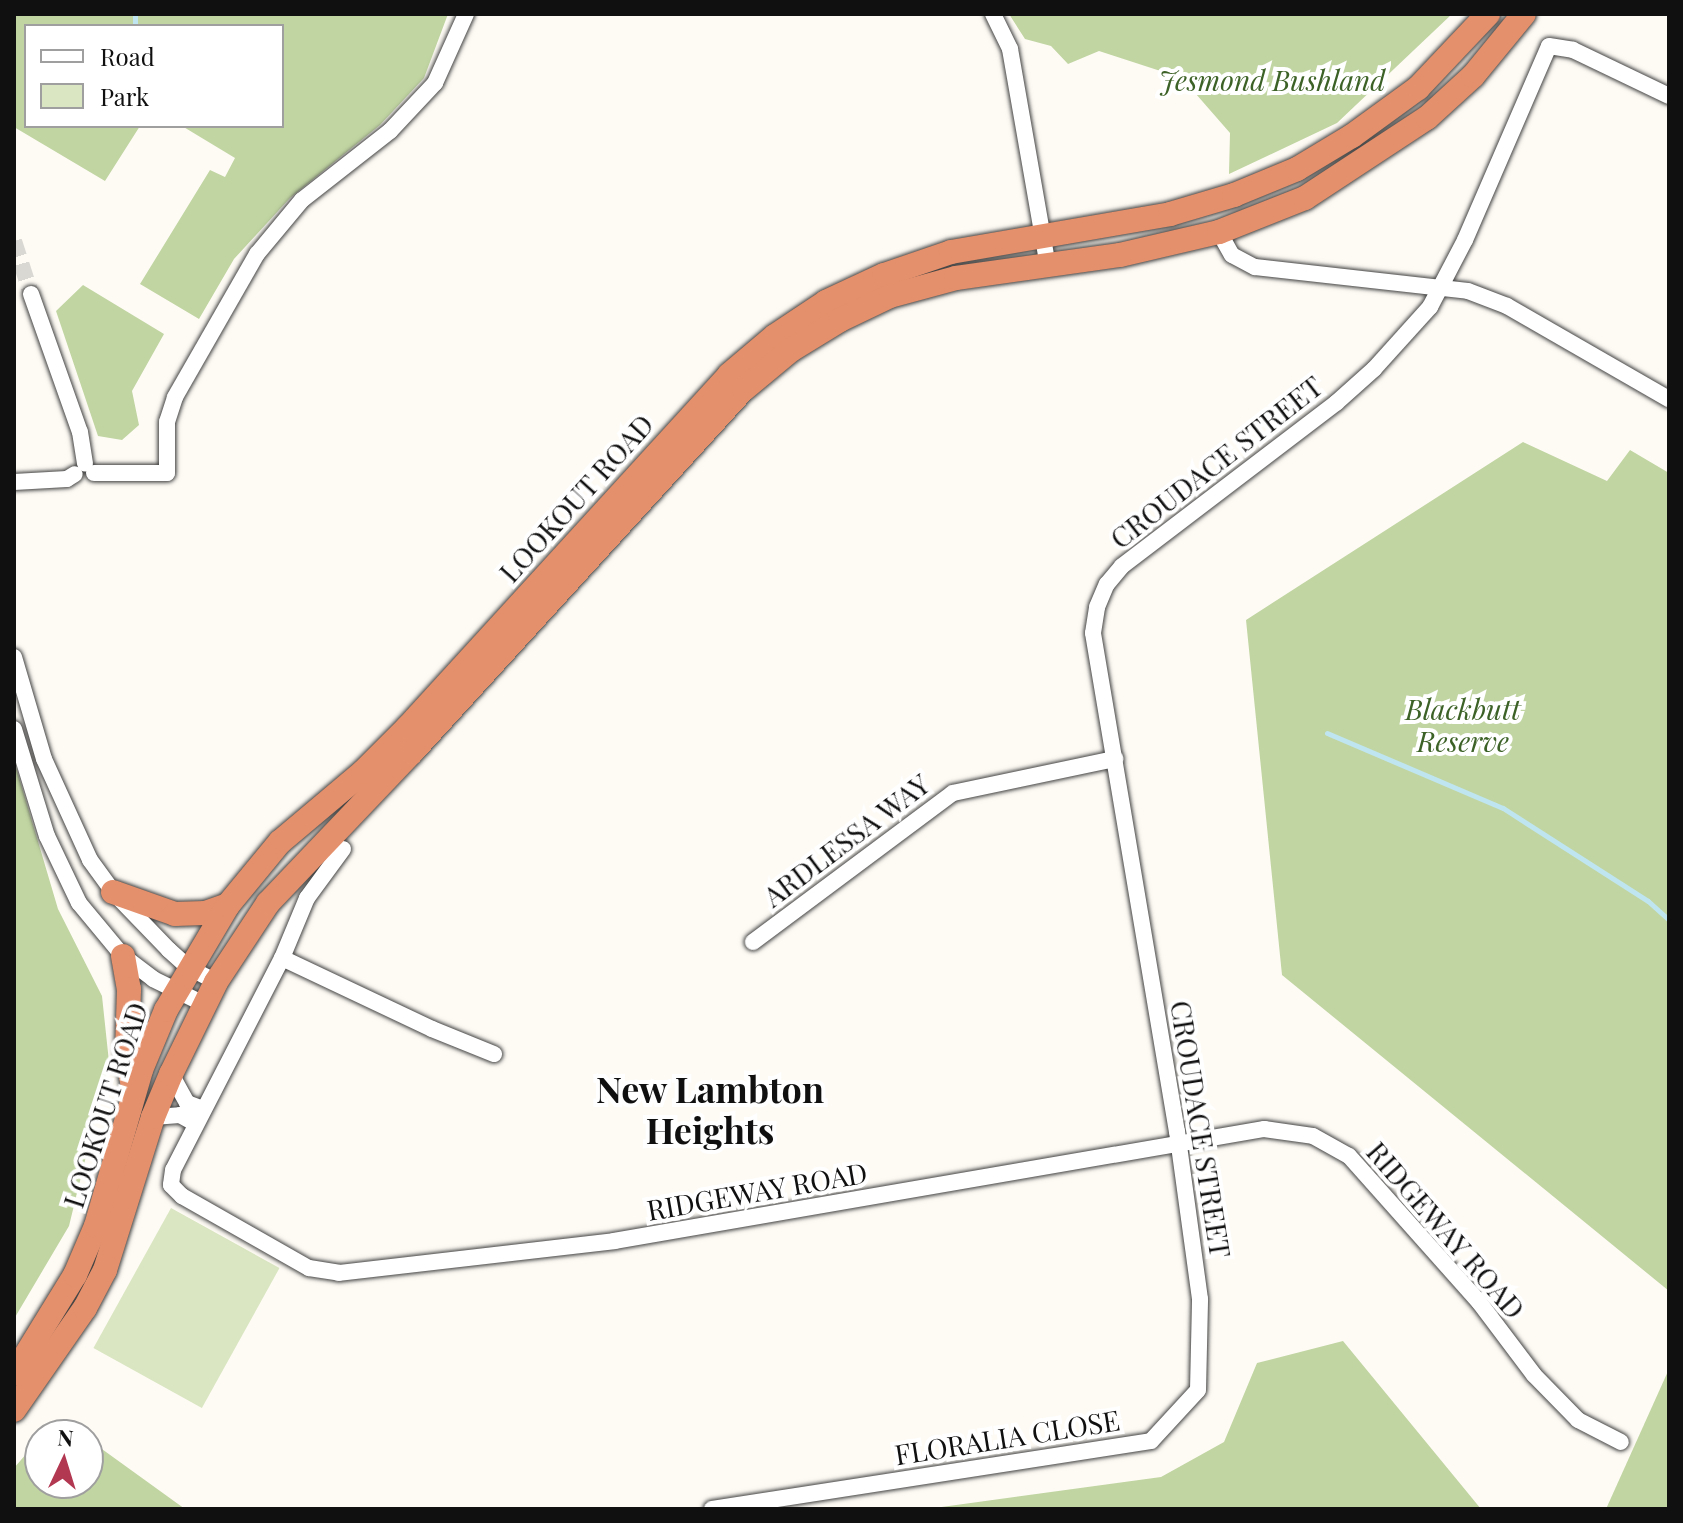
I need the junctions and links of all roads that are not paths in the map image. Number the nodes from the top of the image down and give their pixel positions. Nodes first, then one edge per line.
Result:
1 (466, 14) edge
2 (993, 14) edge
3 (1488, 14) edge
4 (1524, 14) edge
5 (1669, 96) edge
6 (1219, 232) junction
7 (1043, 236) junction
8 (1048, 266) junction
9 (1441, 286) junction
10 (31, 294) tunnel mouth
11 (1669, 399) edge
12 (85, 470) junction
13 (14, 482) edge
14 (14, 657) edge
15 (14, 729) edge
16 (1115, 759) junction
17 (343, 849) dead end
18 (113, 892) junction
19 (228, 905) junction
20 (753, 942) dead end
21 (123, 956) junction
22 (282, 958) junction
23 (188, 967) junction
24 (216, 982) junction
25 (175, 991) junction
26 (204, 1004) junction
27 (494, 1054) dead end
28 (171, 1074) junction
29 (135, 1093) junction
30 (153, 1117) junction
31 (200, 1117) junction
32 (1179, 1144) junction
33 (1200, 1299) joint
34 (14, 1374) edge
35 (14, 1410) edge
36 (1621, 1442) dead end
37 (712, 1509) edge

1 - 12 street
2 - 7 street
3 - 7 highway, LOOKOUT ROAD
4 - 6 highway, LOOKOUT ROAD
5 - 9 street, CROUDACE STREET
6 - 8 highway, LOOKOUT ROAD
6 - 9 street
7 - 8 street
7 - 19 highway, LOOKOUT ROAD
8 - 24 highway, LOOKOUT ROAD
9 - 11 street
9 - 16 street, CROUDACE STREET
10 - 12 street
12 - 13 street
14 - 18 street
15 - 21 street
16 - 20 street, ARDLESSA WAY
16 - 32 street, CROUDACE STREET
17 - 22 street, RIDGEWAY ROAD
18 - 19 highway
18 - 23 street
19 - 23 highway, LOOKOUT ROAD
21 - 25 street
21 - 29 highway
22 - 27 street
22 - 31 street, RIDGEWAY ROAD
23 - 24 street
23 - 25 highway, LOOKOUT ROAD
24 - 26 highway, LOOKOUT ROAD
25 - 26 street
25 - 29 highway, LOOKOUT ROAD
26 - 28 highway, LOOKOUT ROAD
28 - 30 highway, LOOKOUT ROAD
28 - 31 street, LOOKOUT ROAD
29 - 34 highway, LOOKOUT ROAD
30 - 31 street, LOOKOUT ROAD
30 - 35 highway, LOOKOUT ROAD
31 - 32 street, RIDGEWAY ROAD
32 - 33 street, CROUDACE STREET
32 - 36 street, RIDGEWAY ROAD
33 - 37 street, FLORALIA CLOSE

